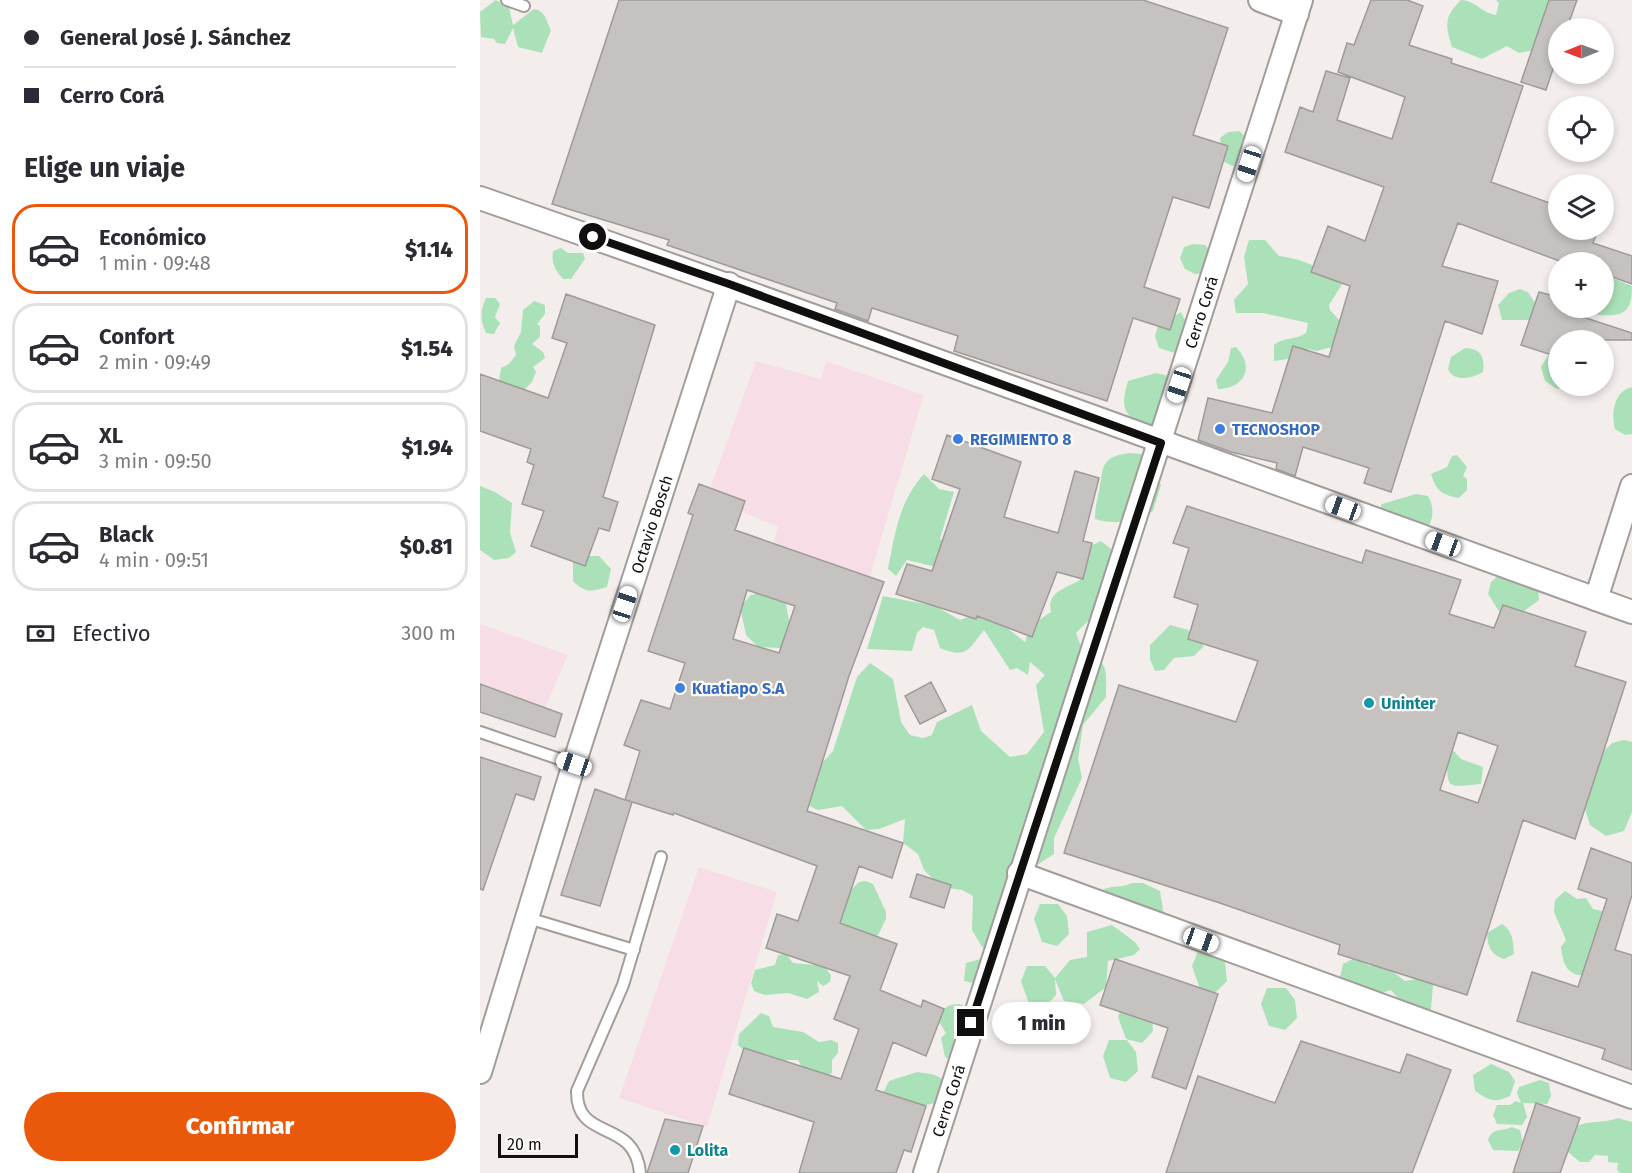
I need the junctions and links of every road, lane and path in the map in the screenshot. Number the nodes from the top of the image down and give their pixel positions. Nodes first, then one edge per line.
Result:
1 (507, 0) edge
2 (1260, 0) edge
3 (524, 6) dead end
4 (1299, 7) edge
5 (480, 198) edge
6 (729, 284) junction
7 (1161, 443) junction
8 (1632, 486) edge
9 (1596, 599) junction
10 (1632, 612) edge
11 (480, 732) edge
12 (574, 764) junction
13 (661, 857) dead end
14 (1019, 873) junction
15 (528, 918) junction
16 (634, 950) junction
17 (480, 1072) edge
18 (1632, 1098) edge
19 (640, 1173) edge
20 (924, 1173) edge

1 - 3 lane
2 - 4 street
4 - 7 street, Cerro Corá
5 - 6 street
6 - 7 street
6 - 12 street, Octavio Bosch
7 - 9 street
7 - 14 street, Cerro Corá
8 - 9 street
9 - 10 street
11 - 12 lane
12 - 15 street, Octavio Bosch
13 - 16 lane
14 - 18 street
14 - 20 street, Cerro Corá
15 - 16 lane
15 - 17 street, Octavio Bosch
16 - 19 lane

